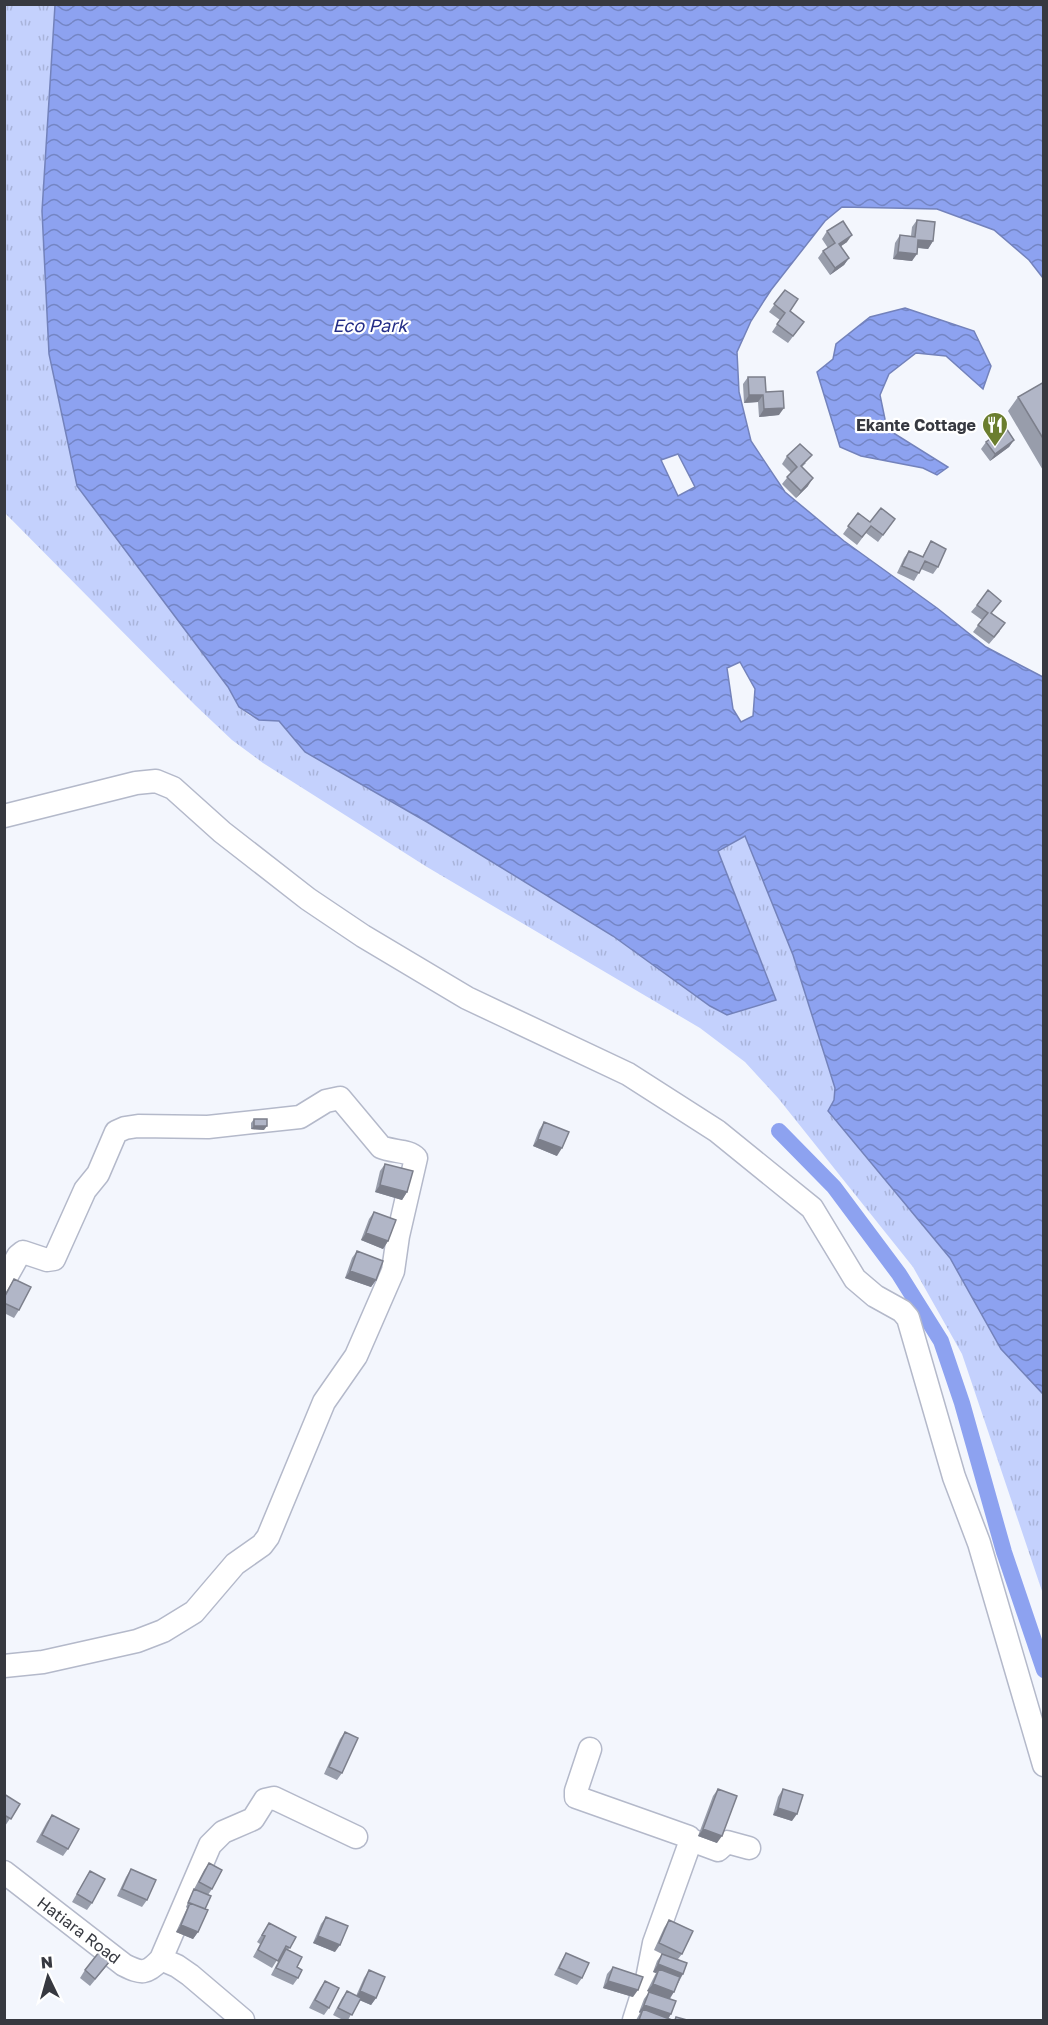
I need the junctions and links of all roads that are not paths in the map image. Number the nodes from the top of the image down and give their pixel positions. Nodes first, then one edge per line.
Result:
1 (4, 816) edge
2 (4, 1281) edge
3 (4, 1666) edge
4 (590, 1749) dead end
5 (1044, 1765) edge
6 (356, 1837) dead end
7 (691, 1840) junction
8 (749, 1848) dead end
9 (4, 1872) edge
10 (161, 1959) junction
11 (243, 2020) edge
12 (634, 2020) edge

1 - 5 street
2 - 3 street
4 - 7 street
6 - 10 street
7 - 8 street
7 - 12 street
9 - 10 street, Hatiara Road
10 - 11 street

